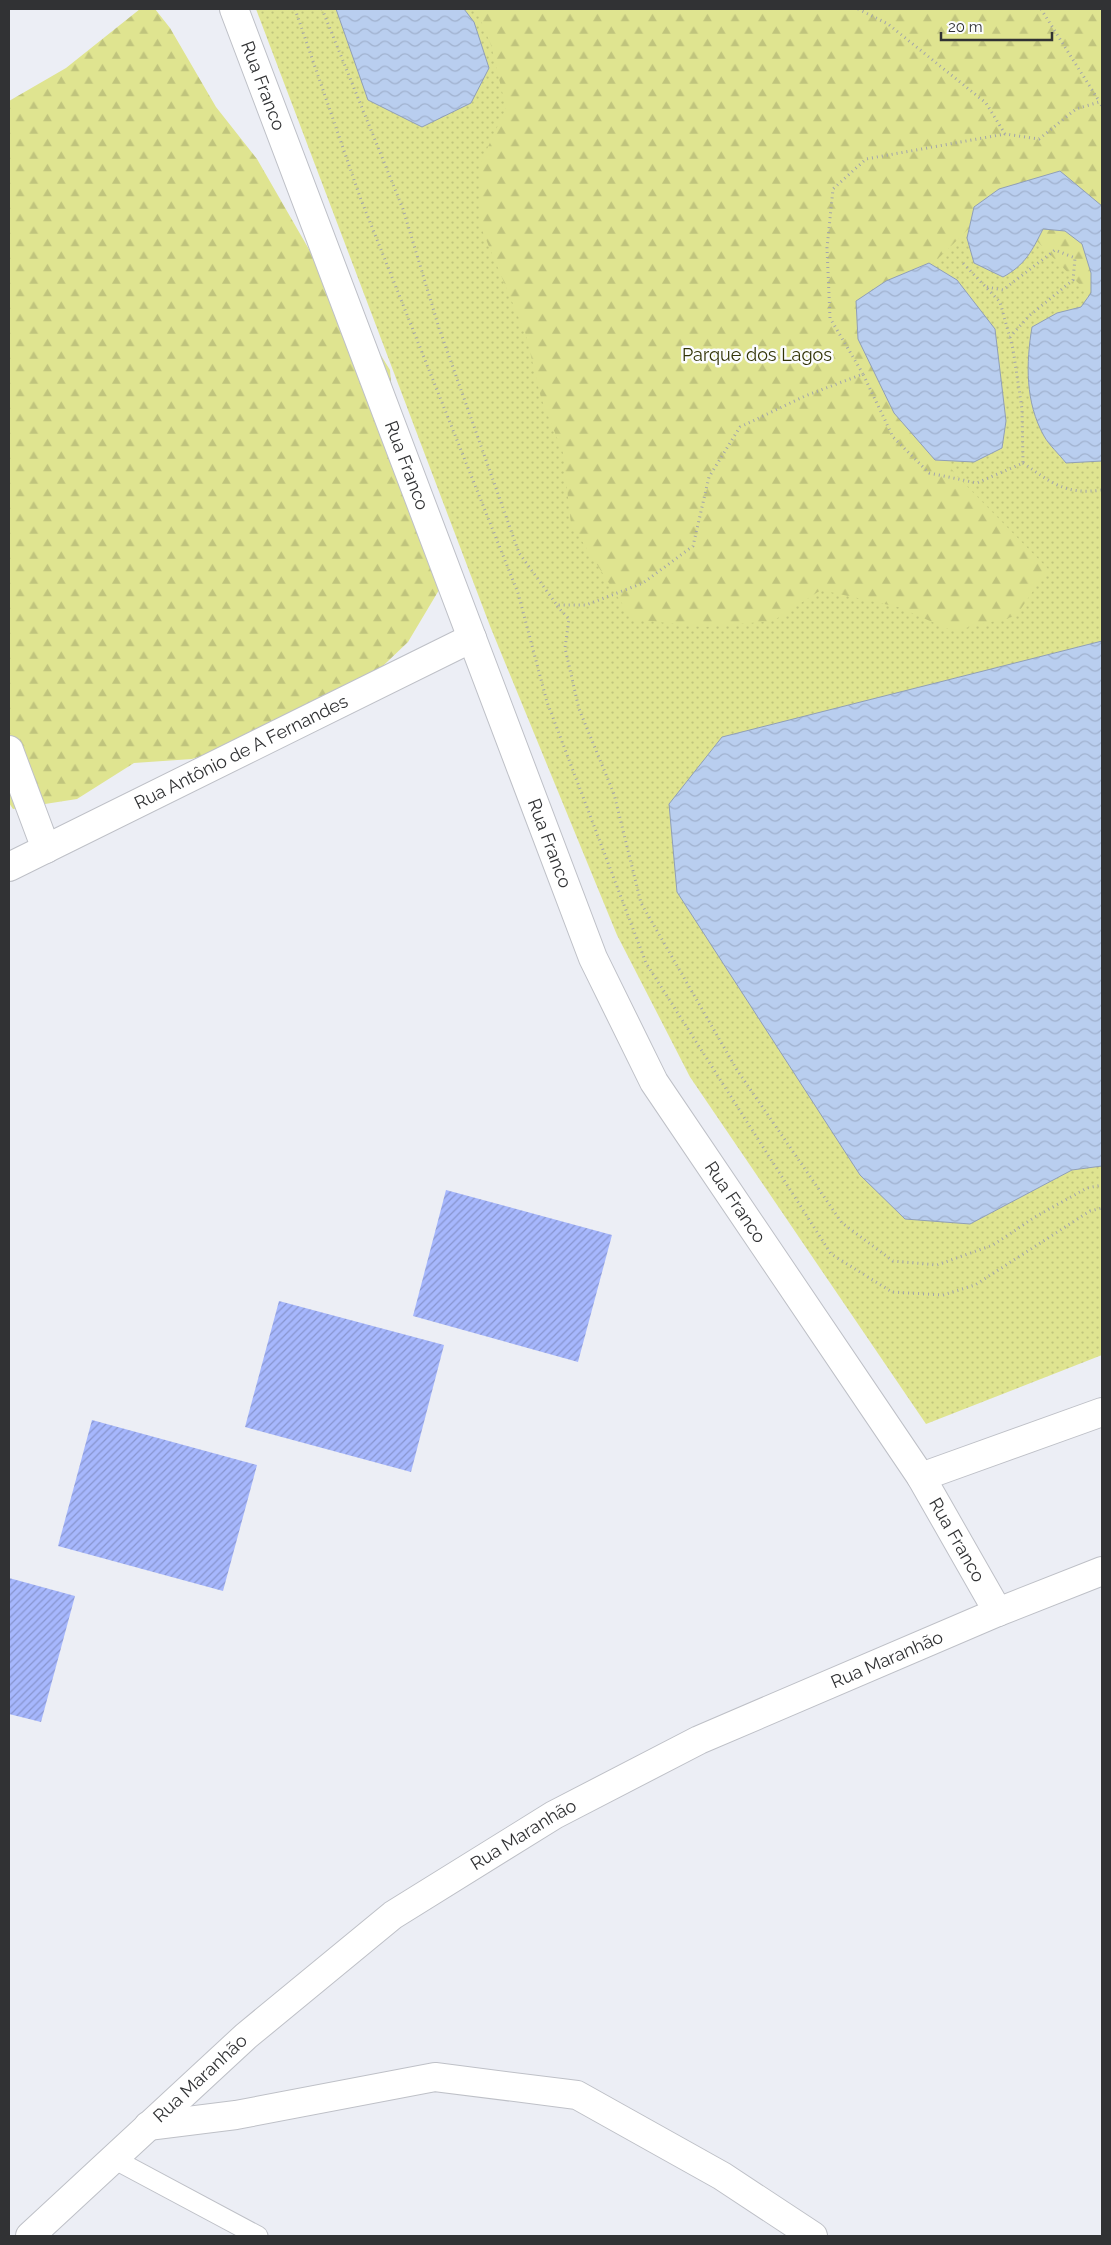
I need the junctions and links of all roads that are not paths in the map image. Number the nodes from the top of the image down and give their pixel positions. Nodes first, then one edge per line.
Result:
1 (234, 9) edge
2 (472, 638) junction
3 (9, 750) edge
4 (46, 849) junction
5 (9, 867) edge
6 (1102, 1412) edge
7 (922, 1477) junction
8 (1102, 1571) edge
9 (998, 1612) junction
10 (148, 2126) junction
11 (112, 2158) junction
12 (30, 2236) edge
13 (258, 2236) edge
14 (813, 2236) edge

1 - 2 street, Rua Franco
2 - 4 street, Rua Antônio de A Fernandes
2 - 7 street, Rua Franco
3 - 4 street
4 - 5 street, Rua Antônio de A Fernandes
6 - 7 street
7 - 9 street, Rua Franco
8 - 9 street, Rua Maranhão
9 - 10 street, Rua Maranhão
10 - 11 street, Rua Maranhão
10 - 14 street
11 - 12 street, Rua Maranhão
11 - 13 lane

